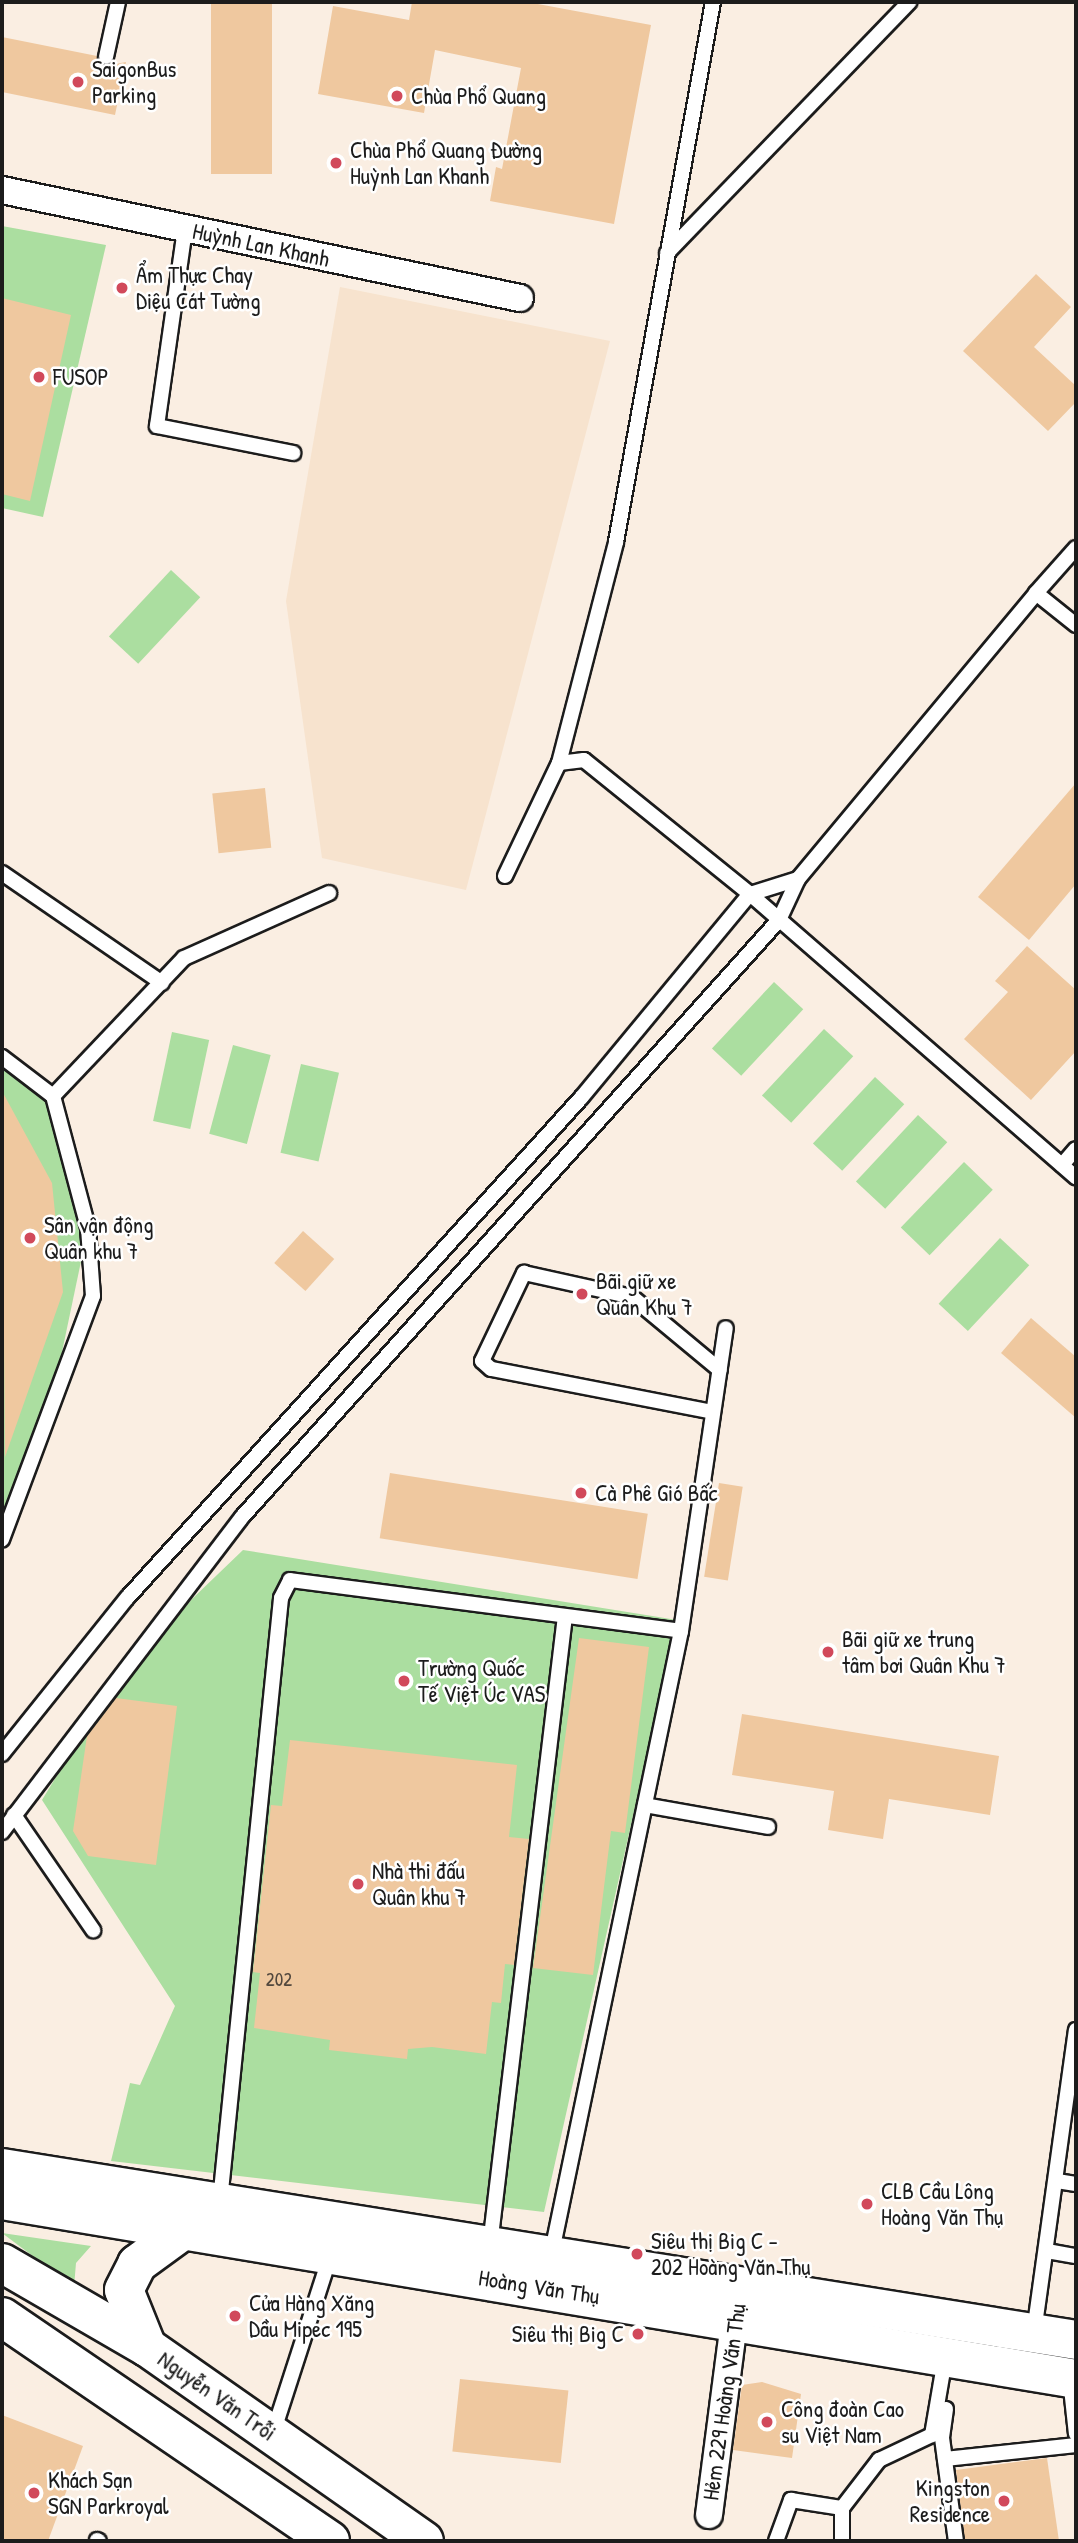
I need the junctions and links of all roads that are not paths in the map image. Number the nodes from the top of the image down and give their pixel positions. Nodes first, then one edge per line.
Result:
1 (118, 2) edge
2 (713, 2) edge
3 (909, 2) edge
4 (106, 57) dead end
5 (2, 190) edge
6 (185, 229) junction
7 (667, 253) junction
8 (520, 298) dead end
9 (293, 453) dead end
10 (1076, 548) edge
11 (1036, 593) junction
12 (1076, 625) edge
13 (559, 763) junction
14 (2, 873) edge
15 (505, 876) dead end
16 (798, 879) junction
17 (329, 893) dead end
18 (750, 894) junction
19 (779, 920) junction
20 (162, 983) junction
21 (2, 1057) edge
22 (53, 1096) junction
23 (1076, 1149) edge
24 (1062, 1165) junction
25 (1076, 1177) edge
26 (726, 1328) dead end
27 (719, 1370) junction
28 (713, 1412) junction
29 (2, 1540) edge
30 (565, 1616) junction
31 (681, 1631) junction
32 (2, 1754) edge
33 (645, 1805) junction
34 (14, 1815) junction
35 (768, 1827) dead end
36 (2, 1832) edge
37 (93, 1930) dead end
38 (1076, 2031) edge
39 (2, 2168) edge
40 (1057, 2181) junction
41 (1076, 2184) edge
42 (2, 2200) edge
43 (207, 2224) junction
44 (1046, 2251) junction
45 (331, 2253) junction
46 (1076, 2256) edge
47 (2, 2263) edge
48 (487, 2264) junction
49 (548, 2273) junction
50 (737, 2303) junction
51 (2, 2318) edge
52 (1034, 2334) junction
53 (1076, 2340) edge
54 (147, 2347) junction
55 (949, 2358) junction
56 (1073, 2379) edge
57 (273, 2434) junction
58 (1076, 2434) edge
59 (1076, 2445) edge
60 (945, 2459) junction
61 (842, 2508) junction
62 (709, 2515) dead end
63 (330, 2541) edge
64 (424, 2541) edge
65 (776, 2541) edge
66 (842, 2541) edge
67 (956, 2541) edge

1 - 4 lane
2 - 7 lane
3 - 7 lane
5 - 6 street, Huỳnh Lan Khanh
6 - 8 street, Huỳnh Lan Khanh
6 - 9 lane
7 - 13 lane
10 - 11 lane
11 - 12 lane
11 - 16 lane
13 - 15 lane
13 - 18 lane
14 - 20 lane
16 - 18 lane
16 - 19 lane
17 - 20 lane
18 - 19 lane
18 - 32 lane
19 - 24 lane
19 - 34 lane
20 - 22 lane
21 - 22 lane
22 - 29 lane
23 - 24 lane
24 - 25 lane
26 - 27 lane
27 - 28 lane
27 - 28 lane
28 - 31 lane
30 - 31 lane
30 - 43 lane
30 - 48 lane
31 - 33 lane
33 - 35 lane
33 - 49 lane
34 - 36 lane
34 - 37 lane
38 - 40 lane
39 - 43 main road, Hoàng Văn Thụ
40 - 41 lane
40 - 44 lane
42 - 43 main road, Hoàng Văn Thụ
43 - 45 main road, Hoàng Văn Thụ
43 - 48 main road, Hoàng Văn Thụ
43 - 54 main road
44 - 46 lane
44 - 52 lane
45 - 48 main road, Hoàng Văn Thụ
45 - 57 lane
47 - 54 main road, Nguyễn Văn Trỗi
48 - 49 main road, Hoàng Văn Thụ
49 - 50 main road, Hoàng Văn Thụ
50 - 52 main road, Hoàng Văn Thụ
50 - 55 main road, Hoàng Văn Thụ
50 - 62 street, Hẻm 229 Hoàng Văn Thụ
51 - 63 main road
52 - 53 main road, Hoàng Văn Thụ
54 - 57 main road, Nguyễn Văn Trỗi
55 - 56 main road, Hoàng Văn Thụ
55 - 60 lane
55 - 61 lane
56 - 58 lane
57 - 64 main road, Nguyễn Văn Trỗi
59 - 60 lane
60 - 67 lane
61 - 65 lane
61 - 66 lane

